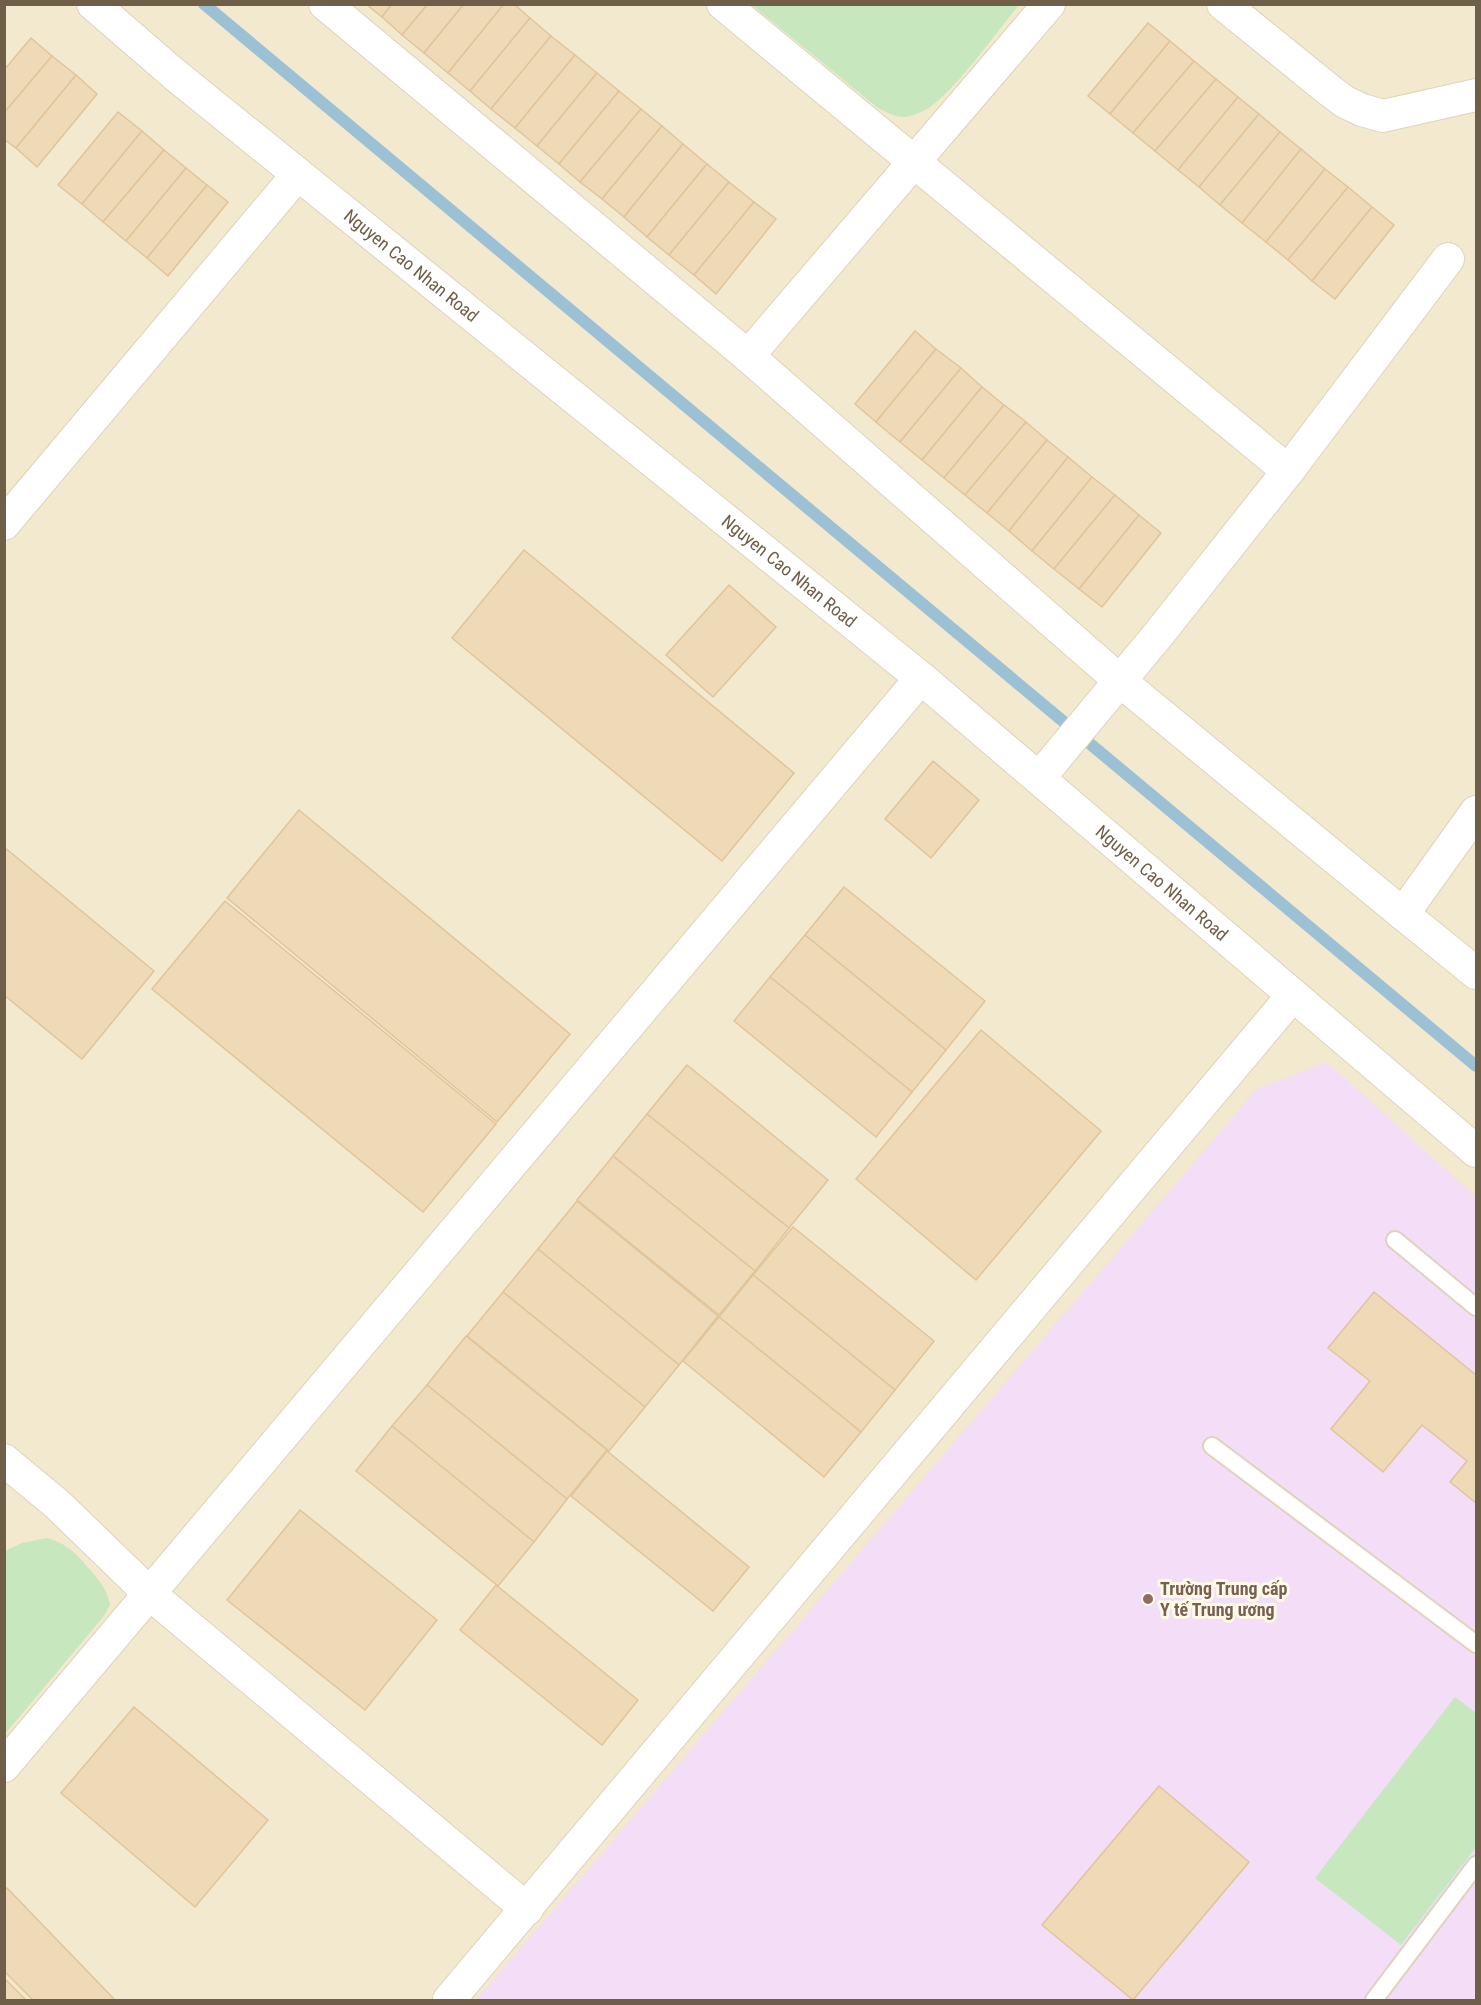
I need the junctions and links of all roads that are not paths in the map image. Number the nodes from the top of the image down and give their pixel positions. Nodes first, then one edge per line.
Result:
1 (93, 4) edge
2 (325, 4) edge
3 (723, 4) edge
4 (1049, 4) edge
5 (1223, 4) edge
6 (1476, 95) edge
7 (913, 162) junction
8 (298, 174) junction
9 (1448, 259) dead end
10 (748, 356) junction
11 (1288, 471) junction
12 (4, 524) edge
13 (921, 678) junction
14 (1115, 685) junction
15 (1048, 767) junction
16 (1476, 812) edge
17 (1402, 914) junction
18 (1476, 973) edge
19 (1293, 994) junction
20 (1476, 1151) edge
21 (1395, 1240) dead end
22 (1476, 1307) edge
23 (1212, 1446) dead end
24 (4, 1460) edge
25 (150, 1593) junction
26 (1476, 1644) edge
27 (4, 1766) edge
28 (1476, 1865) edge
29 (527, 1909) junction
30 (449, 2001) edge
31 (1374, 2001) edge

1 - 8 street, Nguyen Cao Nhan Road
2 - 10 street
3 - 7 street
4 - 7 street
5 - 6 street
7 - 10 street
7 - 11 street
8 - 12 street
8 - 13 street, Nguyen Cao Nhan Road
9 - 11 street
10 - 14 street
11 - 14 street
13 - 15 street, Nguyen Cao Nhan Road
13 - 25 street
14 - 15 street
14 - 17 street
15 - 19 street, Nguyen Cao Nhan Road
16 - 17 street
17 - 18 street
19 - 20 street, Nguyen Cao Nhan Road
19 - 29 street
21 - 22 lane
23 - 26 lane
24 - 25 street
25 - 27 street
25 - 29 street
28 - 31 lane
29 - 30 street

